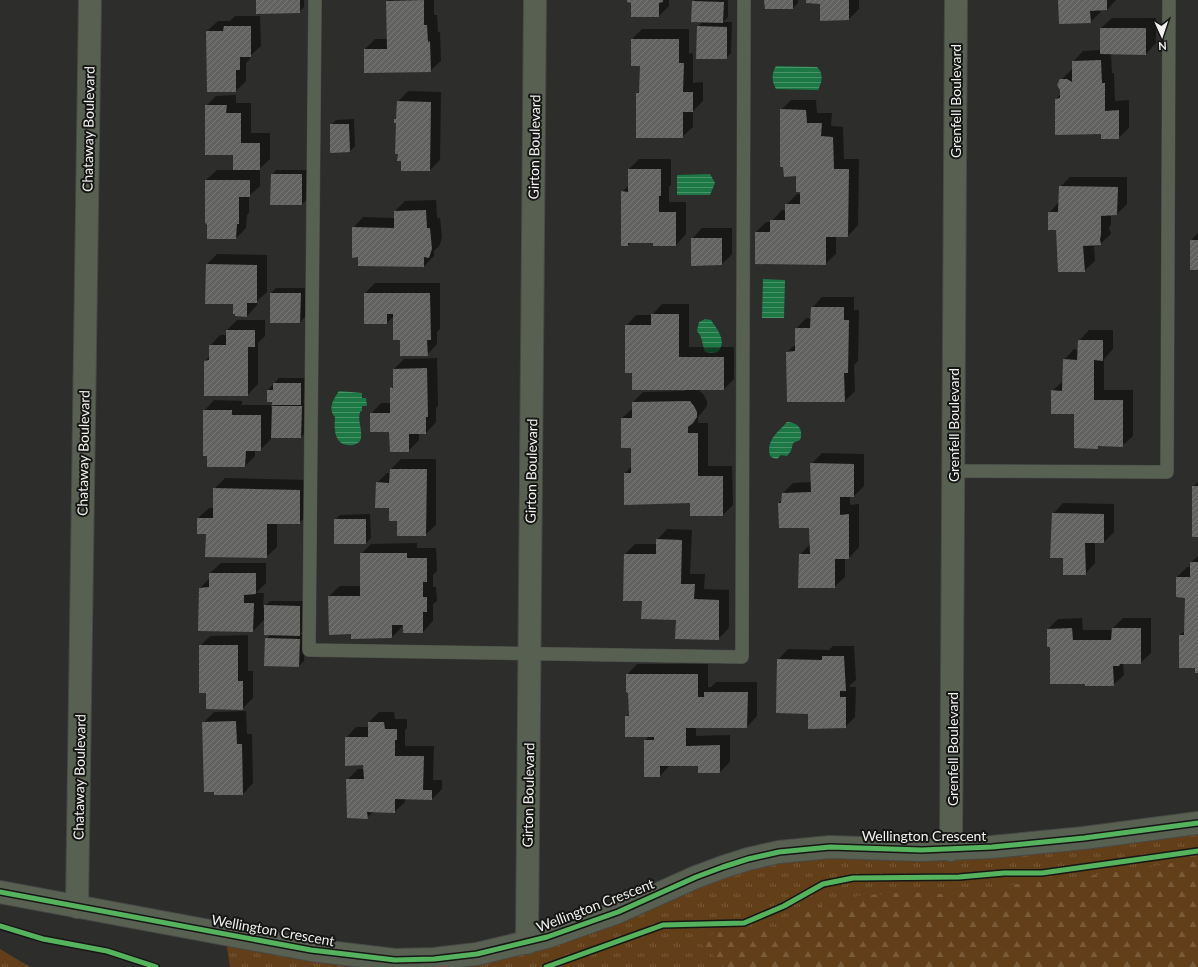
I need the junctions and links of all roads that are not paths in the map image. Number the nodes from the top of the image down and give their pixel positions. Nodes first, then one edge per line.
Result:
1 (90, 0) edge
2 (315, 0) edge
3 (535, 0) edge
4 (744, 0) edge
5 (956, 0) edge
6 (1169, 0) edge
7 (953, 471) junction
8 (530, 654) junction
9 (1198, 823) edge
10 (951, 850) junction
11 (0, 892) edge
12 (77, 907) junction
13 (527, 943) junction

1 - 12 street, Chataway Boulevard
2 - 8 lane
3 - 8 street, Girton Boulevard
4 - 8 lane
5 - 7 street, Grenfell Boulevard
6 - 7 lane
7 - 10 street, Grenfell Boulevard
8 - 13 street, Girton Boulevard
9 - 10 street, Wellington Crescent
10 - 13 street, Wellington Crescent
11 - 12 street, Wellington Crescent
12 - 13 street, Wellington Crescent

